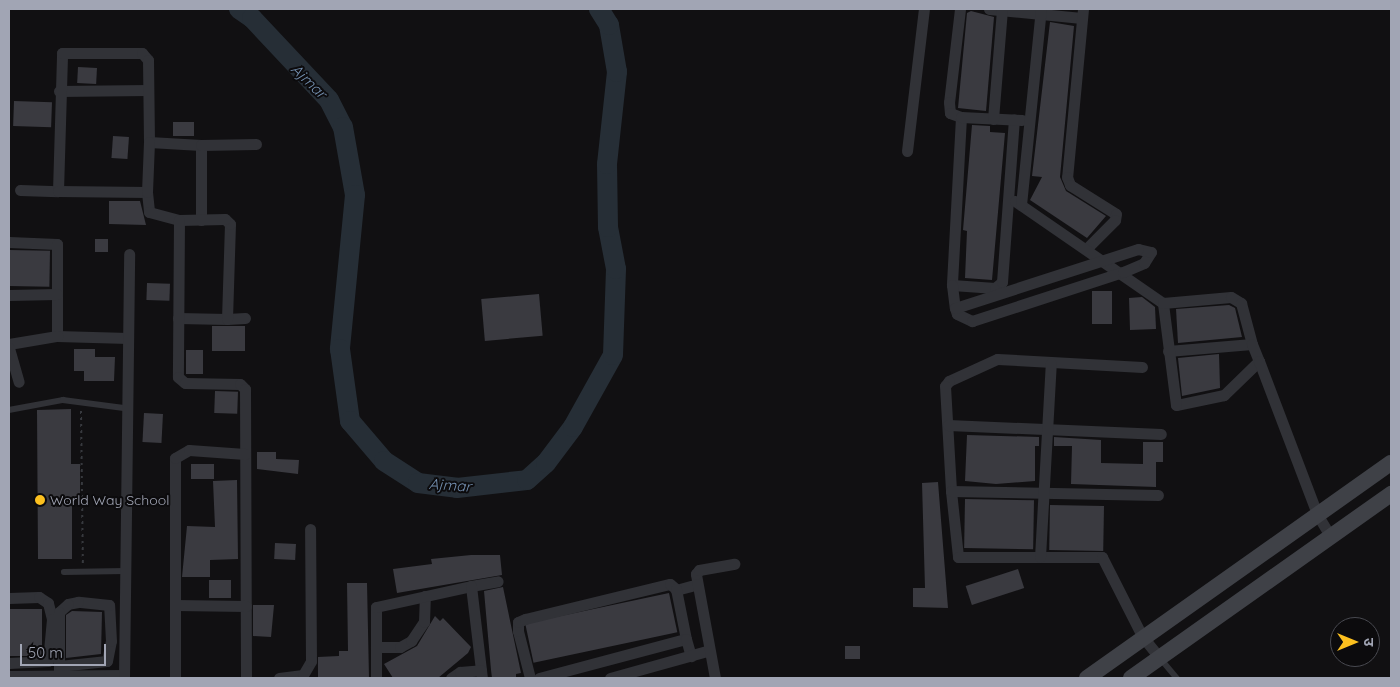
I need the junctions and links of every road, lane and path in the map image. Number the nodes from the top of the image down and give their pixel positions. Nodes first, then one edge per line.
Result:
1 (924, 9) edge
2 (960, 9) edge
3 (989, 9) edge
4 (1002, 9) edge
5 (1041, 11) edge
6 (1082, 14) edge
7 (148, 90) junction
8 (59, 91) junction
9 (961, 118) junction
10 (993, 119) junction
11 (1014, 119) junction
12 (1029, 120) junction
13 (149, 142) junction
14 (201, 144) junction
15 (256, 144) dead end
16 (907, 151) dead end
17 (20, 190) dead end
18 (58, 191) junction
19 (147, 192) junction
20 (1009, 197) junction
21 (1021, 205) junction
22 (179, 220) junction
23 (201, 220) junction
24 (9, 242) edge
25 (1088, 248) junction
26 (129, 254) dead end
27 (1106, 260) junction
28 (1123, 272) junction
29 (952, 285) junction
30 (1003, 293) junction
31 (57, 294) junction
32 (9, 295) edge
33 (1164, 303) junction
34 (955, 308) junction
35 (1008, 309) junction
36 (178, 318) junction
37 (245, 318) dead end
38 (227, 319) junction
39 (57, 336) junction
40 (128, 338) junction
41 (9, 344) edge
42 (1252, 344) junction
43 (9, 348) edge
44 (1168, 351) junction
45 (1259, 361) junction
46 (1051, 363) junction
47 (1142, 367) dead end
48 (19, 382) dead end
49 (81, 403) junction
50 (125, 408) junction
51 (9, 410) edge
52 (948, 425) junction
53 (1047, 427) junction
54 (1161, 434) dead end
55 (246, 454) junction
56 (1391, 463) edge
57 (951, 491) junction
58 (1043, 491) junction
59 (1391, 494) edge
60 (1158, 495) dead end
61 (1317, 514) junction
62 (310, 529) dead end
63 (1331, 536) junction
64 (1040, 557) junction
65 (734, 564) dead end
66 (125, 571) junction
67 (64, 572) dead end
68 (83, 572) junction
69 (498, 581) dead end
70 (471, 586) junction
71 (691, 586) dead end
72 (676, 590) junction
73 (424, 596) junction
74 (9, 598) edge
75 (175, 604) junction
76 (246, 606) junction
77 (1142, 636) junction
78 (686, 639) junction
79 (376, 647) junction
80 (707, 651) junction
81 (691, 656) junction
82 (1160, 658) junction
83 (9, 663) edge
84 (54, 673) edge
85 (482, 674) edge
86 (9, 676) edge
87 (124, 677) edge
88 (174, 678) edge
89 (246, 678) edge
90 (278, 678) edge
91 (376, 678) edge
92 (451, 678) edge
93 (530, 678) edge
94 (539, 678) edge
95 (610, 678) edge
96 (715, 678) edge
97 (1087, 678) edge
98 (1131, 678) edge
99 (1177, 678) edge

1 - 16 street
2 - 9 street
3 - 4 street
4 - 5 street
4 - 10 street
5 - 6 street
5 - 12 street
6 - 25 street
7 - 8 street
7 - 8 street
7 - 13 street
8 - 18 street
9 - 10 street
9 - 29 street
10 - 11 street
11 - 12 street
11 - 20 street
12 - 21 street
13 - 14 street
13 - 19 street
14 - 15 street
14 - 23 street
17 - 18 street
18 - 19 street
19 - 22 street
20 - 21 street
20 - 29 street
21 - 25 street
22 - 23 street
22 - 36 street
23 - 38 street
24 - 31 street
25 - 27 street
26 - 40 street
27 - 28 street
27 - 28 street
27 - 30 street
28 - 33 street
28 - 35 street
29 - 34 street
30 - 34 street
30 - 35 street
31 - 32 street
31 - 39 street
33 - 42 street
33 - 44 street
34 - 35 street
36 - 38 street
36 - 55 street
37 - 38 street
39 - 40 street
39 - 41 street
40 - 50 street
42 - 44 street
42 - 45 street
43 - 48 street
44 - 45 street
45 - 61 street
46 - 47 street
46 - 52 street
46 - 53 street
49 - 50 lane
49 - 51 lane
49 - 68 path
50 - 66 street
52 - 53 street
52 - 57 street
53 - 54 street
53 - 58 street
55 - 75 street
55 - 76 street
56 - 61 street
57 - 58 street
57 - 64 street
58 - 60 street
58 - 64 street
59 - 63 street
61 - 63 street
61 - 77 street
62 - 90 street
63 - 82 street
64 - 77 street
65 - 80 street
66 - 68 lane
66 - 87 street
67 - 68 lane
69 - 70 street
70 - 73 street
70 - 85 street
71 - 72 street
72 - 78 street
72 - 93 street
73 - 79 street
73 - 79 street
74 - 83 street
75 - 76 street
75 - 88 street
76 - 89 street
77 - 82 street
77 - 97 street
78 - 81 street
78 - 94 street
79 - 91 street
80 - 81 street
80 - 96 street
81 - 95 street
82 - 98 street
82 - 99 lane
84 - 84 street
84 - 86 street
84 - 87 street
85 - 92 street

